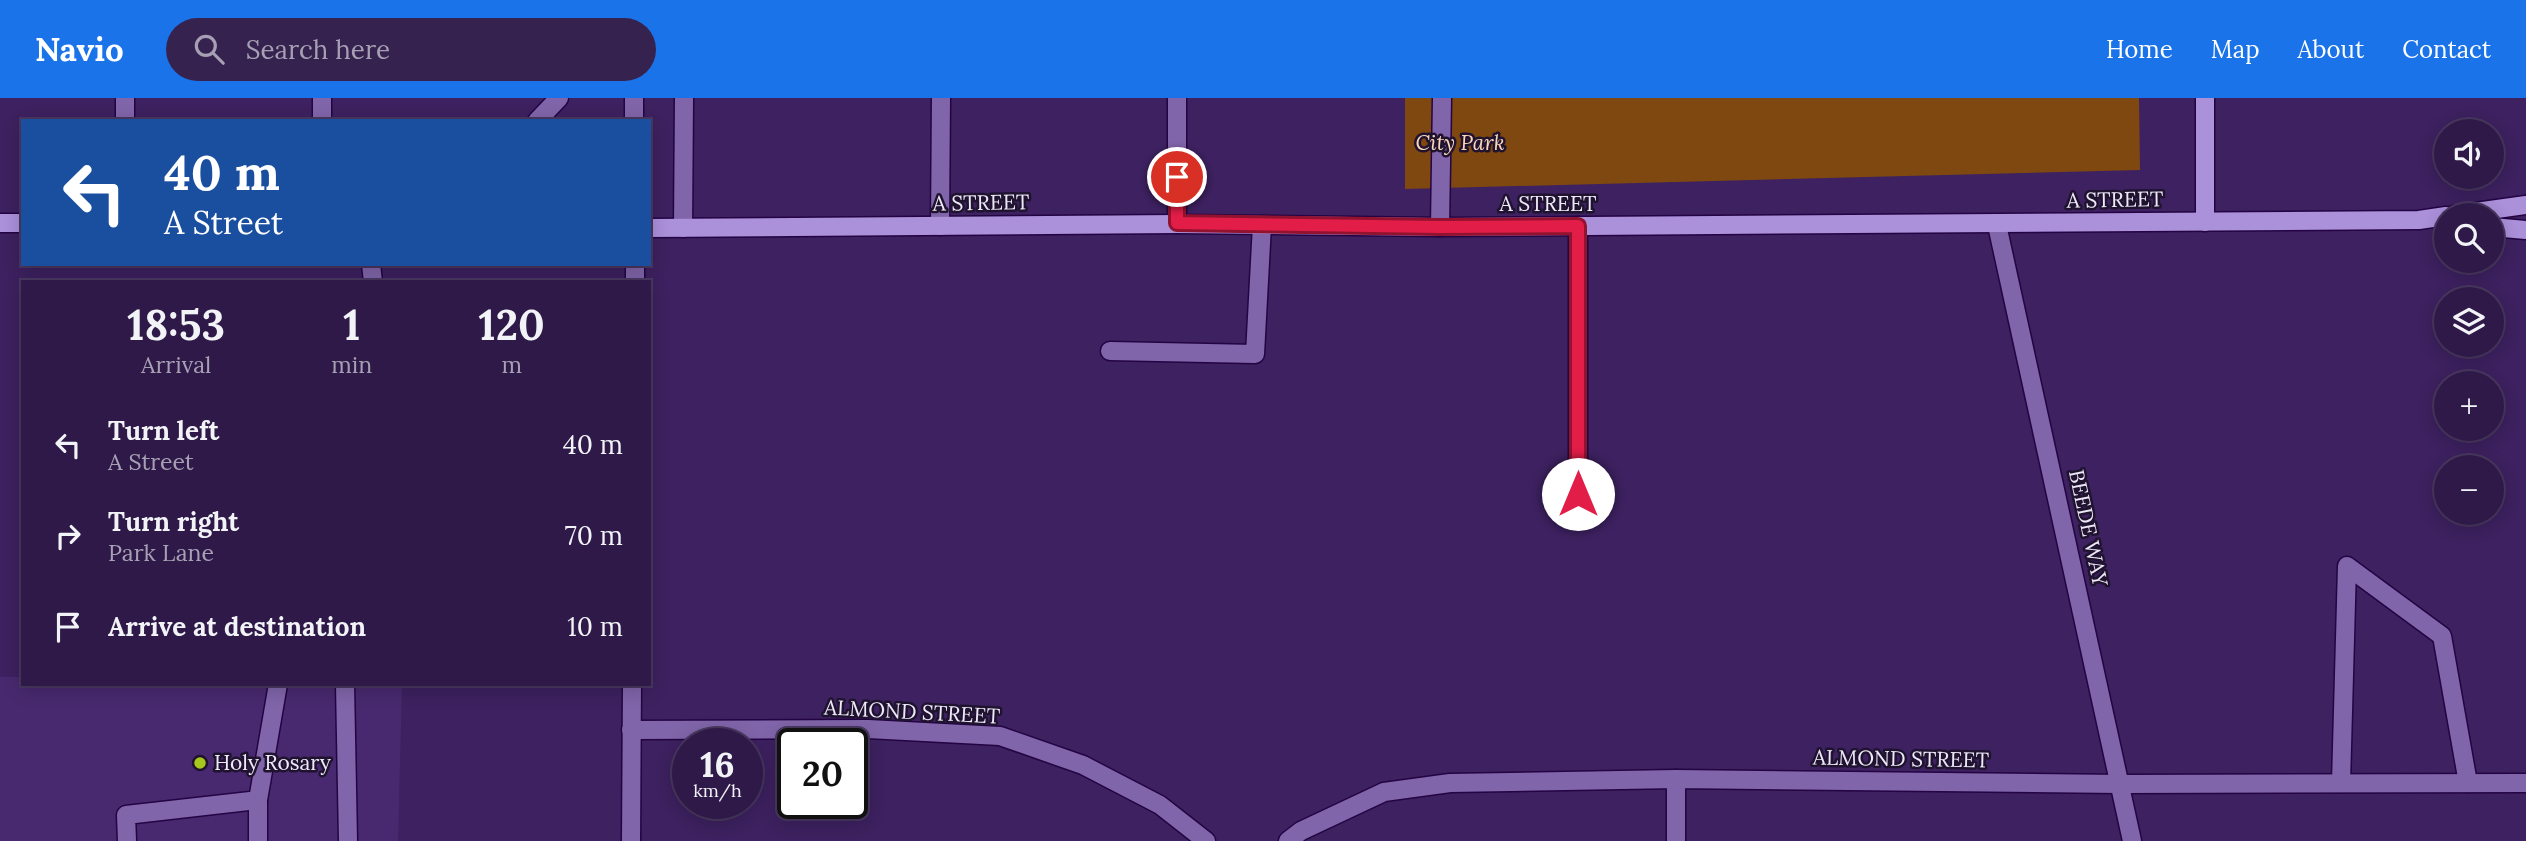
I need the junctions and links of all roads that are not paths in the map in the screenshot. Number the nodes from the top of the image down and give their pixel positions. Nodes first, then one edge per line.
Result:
1 (125, 98) edge
2 (323, 98) edge
3 (559, 98) edge
4 (634, 98) edge
5 (684, 98) edge
6 (941, 98) edge
7 (1177, 98) edge
8 (1442, 98) edge
9 (2205, 98) edge
10 (125, 119) edge
11 (322, 119) edge
12 (539, 119) edge
13 (634, 119) edge
14 (2526, 205) edge
15 (2504, 208) edge
16 (2434, 218) edge
17 (2419, 220) junction
18 (2205, 222) junction
19 (2434, 222) edge
20 (0, 223) edge
21 (21, 223) edge
22 (1177, 223) junction
23 (1262, 225) junction
24 (1997, 225) junction
25 (940, 226) junction
26 (1578, 226) junction
27 (1440, 227) junction
28 (651, 228) edge
29 (683, 228) junction
30 (2504, 228) edge
31 (2526, 230) edge
32 (1110, 351) dead end
33 (1578, 494) dead end
34 (278, 686) edge
35 (345, 686) edge
36 (632, 686) edge
37 (631, 730) junction
38 (1676, 779) junction
39 (2341, 783) junction
40 (2468, 783) junction
41 (2526, 783) edge
42 (2121, 784) junction
43 (258, 800) junction
44 (127, 841) edge
45 (258, 841) edge
46 (348, 841) edge
47 (631, 841) edge
48 (1206, 841) edge
49 (1288, 841) edge
50 (1676, 841) edge
51 (2132, 841) edge

1 - 10 street
2 - 11 street
3 - 12 street
4 - 13 street
5 - 29 street
6 - 25 street
7 - 22 street
8 - 27 street
9 - 18 main road
14 - 15 main road
16 - 17 main road, A STREET
17 - 18 main road, A STREET
17 - 19 main road
18 - 24 main road, A STREET
20 - 21 main road
22 - 23 main road, A STREET
22 - 25 main road, A STREET
23 - 27 main road, A STREET
23 - 32 street
24 - 26 main road, A STREET
24 - 42 street, BEEDE WAY
25 - 29 main road, A STREET
26 - 27 main road, A STREET
26 - 33 street
28 - 29 main road, A STREET
30 - 31 main road
34 - 43 street
35 - 46 street
36 - 37 street
37 - 47 street
37 - 48 street, ALMOND STREET
38 - 42 street, ALMOND STREET
38 - 49 street, ALMOND STREET
38 - 50 street
39 - 40 street, ALMOND STREET
39 - 40 street
39 - 42 street, ALMOND STREET
40 - 41 street, ALMOND STREET
42 - 51 street, BEEDE WAY
43 - 44 street
43 - 45 street

